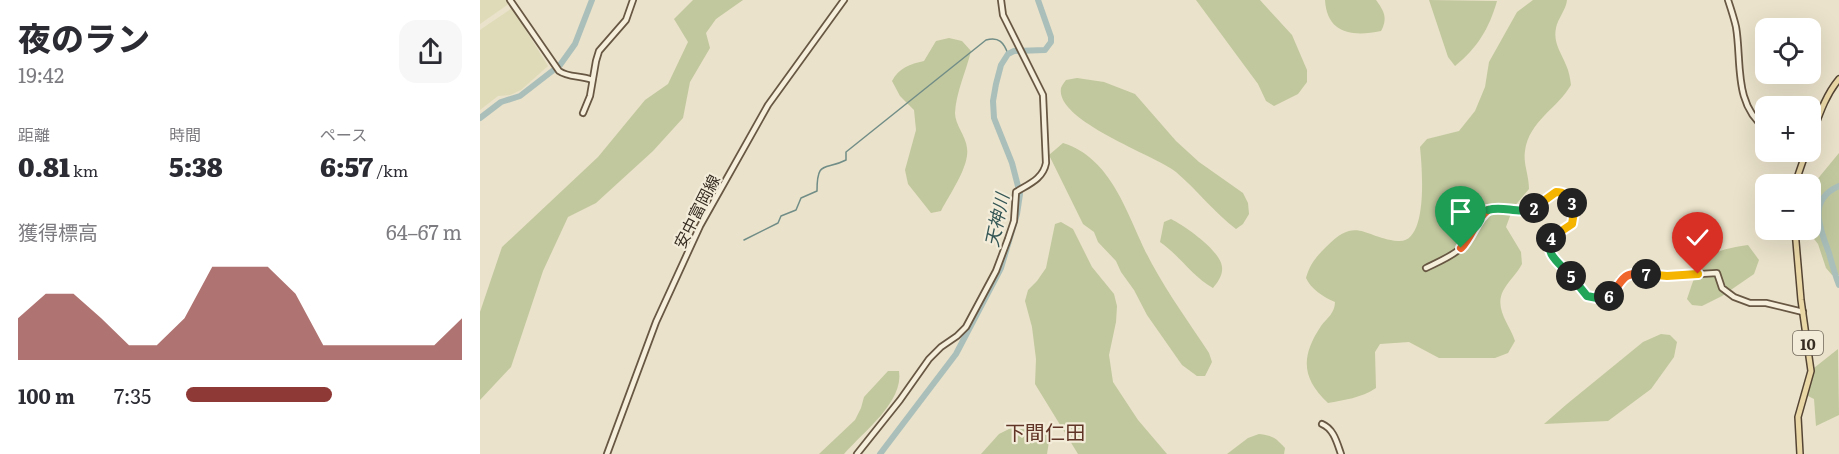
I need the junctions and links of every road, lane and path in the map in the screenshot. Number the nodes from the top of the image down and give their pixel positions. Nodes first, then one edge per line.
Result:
1 (510, 0) edge
2 (633, 0) edge
3 (844, 0) edge
4 (1001, 0) edge
5 (1728, 0) edge
6 (1839, 79) edge
7 (592, 80) junction
8 (1821, 111) edge
9 (583, 113) dead end
10 (1755, 119) edge
11 (1796, 240) edge
12 (1426, 268) dead end
13 (1803, 312) junction
14 (1322, 424) dead end
15 (607, 454) edge
16 (857, 454) edge
17 (1341, 454) edge
18 (1800, 454) edge

1 - 7 street
2 - 7 street
3 - 15 street, 安中富岡線
4 - 16 street
5 - 10 street
6 - 8 main road
7 - 9 street
11 - 13 main road, 10
12 - 13 street
13 - 18 main road, 10
14 - 17 street

